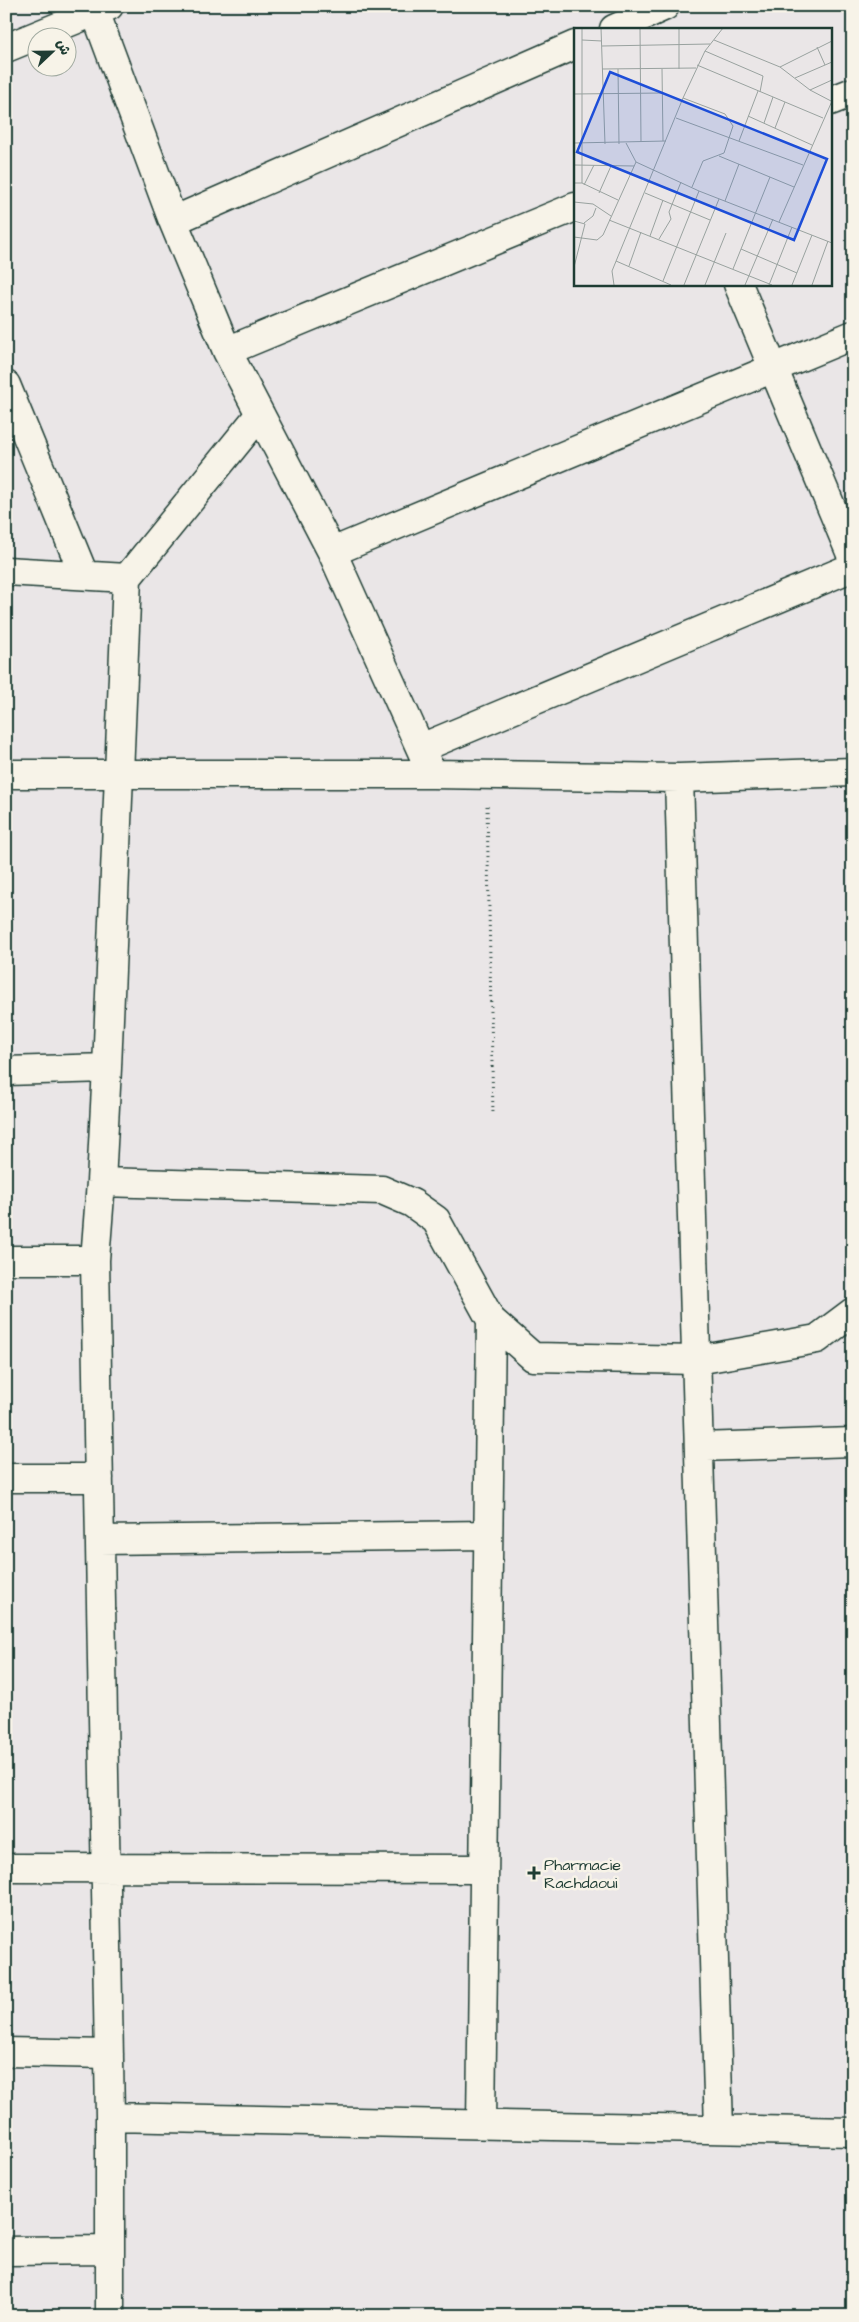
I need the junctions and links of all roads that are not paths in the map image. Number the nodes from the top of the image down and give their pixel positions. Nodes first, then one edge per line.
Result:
1 (665, 6) edge
2 (99, 8) edge
3 (625, 21) edge
4 (574, 46) edge
5 (6, 48) edge
6 (853, 92) edge
7 (832, 100) edge
8 (574, 207) edge
9 (173, 221) junction
10 (738, 285) edge
11 (853, 334) edge
12 (227, 351) junction
13 (773, 368) junction
14 (6, 385) edge
15 (260, 414) junction
16 (332, 552) junction
17 (853, 559) edge
18 (853, 567) edge
19 (6, 572) edge
20 (84, 575) junction
21 (127, 578) junction
22 (420, 748) junction
23 (119, 772) junction
24 (853, 772) edge
25 (6, 774) edge
26 (432, 774) junction
27 (679, 778) junction
28 (107, 1068) junction
29 (6, 1071) edge
30 (101, 1182) junction
31 (6, 1260) edge
32 (95, 1260) junction
33 (853, 1312) edge
34 (491, 1320) junction
35 (697, 1360) junction
36 (853, 1442) edge
37 (699, 1447) junction
38 (6, 1478) edge
39 (99, 1478) junction
40 (488, 1535) junction
41 (100, 1540) junction
42 (6, 1868) edge
43 (105, 1869) junction
44 (484, 1869) junction
45 (6, 2052) edge
46 (109, 2054) junction
47 (110, 2117) junction
48 (481, 2124) junction
49 (719, 2129) junction
50 (853, 2132) edge
51 (110, 2250) junction
52 (6, 2251) edge
53 (110, 2316) edge

1 - 3 street
2 - 5 street
2 - 9 street
4 - 9 street
6 - 7 street
8 - 12 street
9 - 12 street
10 - 13 street
11 - 13 street
12 - 15 street
13 - 16 street
13 - 17 street
14 - 20 street
15 - 16 street
15 - 21 street
16 - 22 street
18 - 22 street
19 - 20 street
20 - 21 street
21 - 23 street
22 - 26 street
23 - 25 street
23 - 26 street
23 - 28 street
24 - 27 street
26 - 27 street
27 - 35 street
28 - 29 street
28 - 30 street
30 - 32 street
30 - 34 street
31 - 32 street
32 - 39 street
33 - 35 street
34 - 35 street
34 - 40 street
35 - 37 street
36 - 37 street
37 - 49 street
38 - 39 street
39 - 41 street
40 - 41 street
40 - 44 street
41 - 43 street
42 - 43 street
43 - 44 street
43 - 46 street
44 - 48 street
45 - 46 street
46 - 47 street
47 - 48 street
47 - 51 street
48 - 49 street
49 - 50 street
51 - 52 street
51 - 53 street

